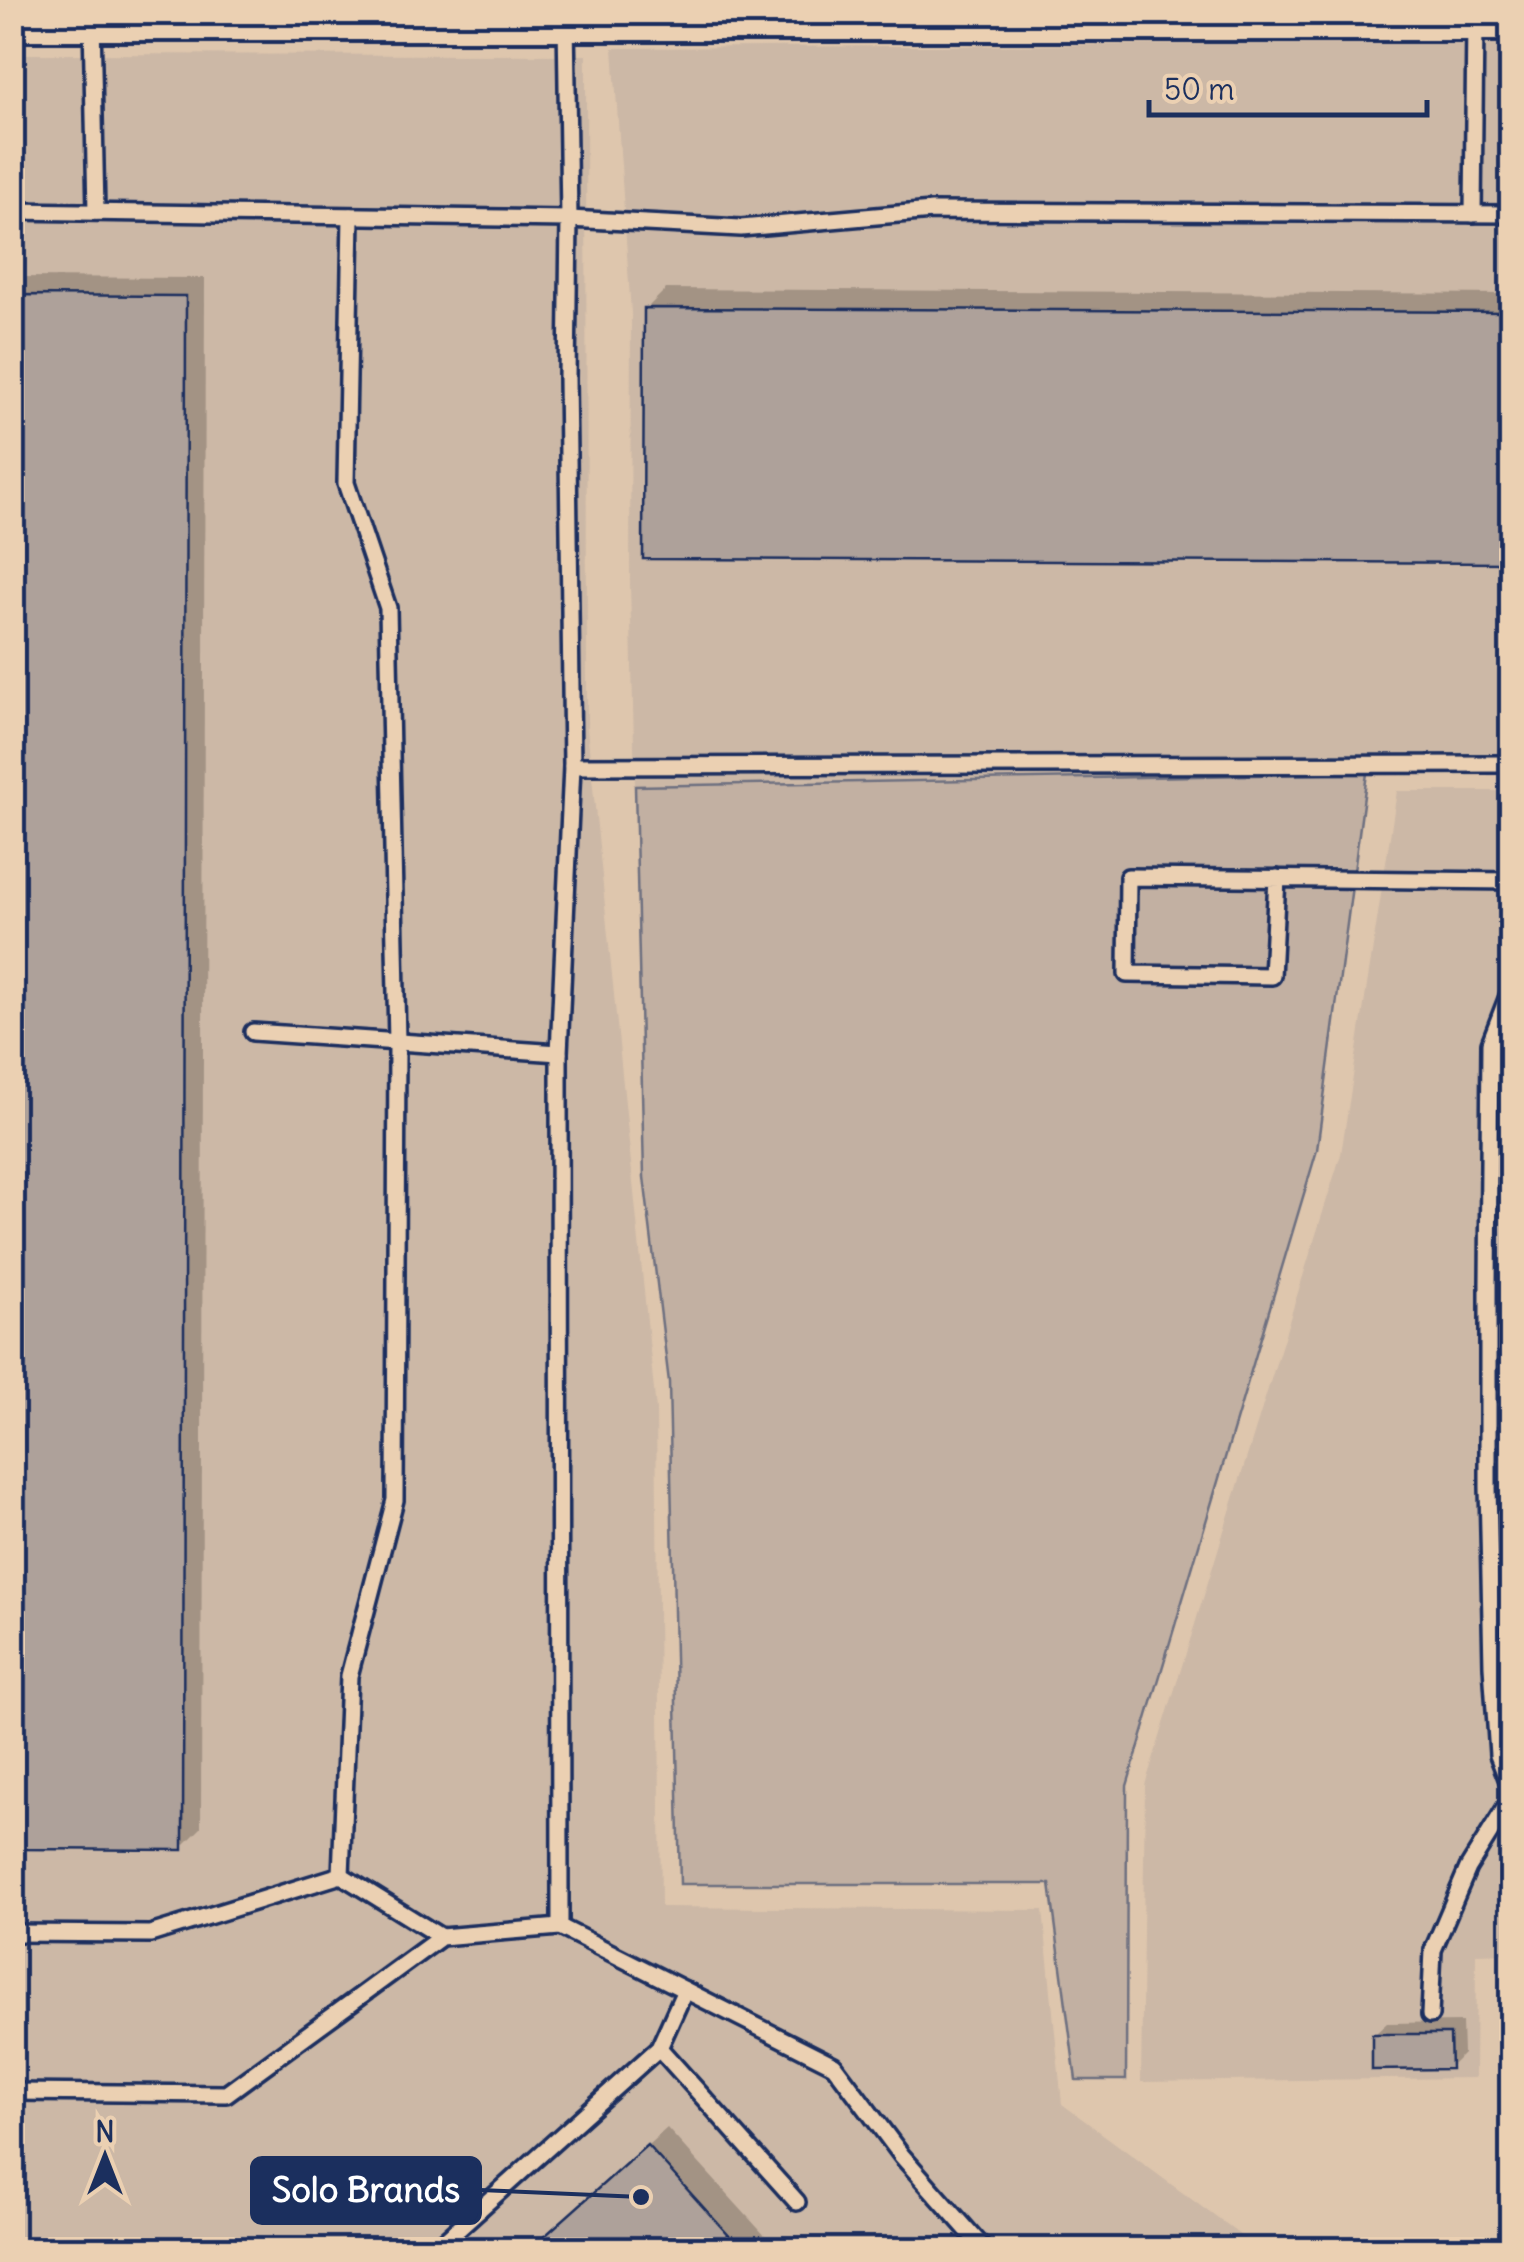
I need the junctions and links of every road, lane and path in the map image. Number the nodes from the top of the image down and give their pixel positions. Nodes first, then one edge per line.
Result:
1 (92, 16) edge
2 (1004, 16) edge
3 (1488, 17) edge
4 (566, 19) junction
5 (12, 20) edge
6 (12, 210) edge
7 (96, 212) junction
8 (1473, 214) junction
9 (1512, 214) edge
10 (351, 216) junction
11 (569, 219) junction
12 (1512, 764) edge
13 (572, 766) junction
14 (1277, 878) junction
15 (1512, 882) edge
16 (1512, 986) edge
17 (253, 1032) dead end
18 (397, 1042) junction
19 (558, 1053) junction
20 (1512, 1794) edge
21 (342, 1875) junction
22 (560, 1928) junction
23 (12, 1933) edge
24 (441, 1937) junction
25 (685, 1990) junction
26 (1430, 2015) dead end
27 (659, 2048) junction
28 (12, 2092) edge
29 (797, 2202) dead end
30 (434, 2250) edge
31 (985, 2250) edge

1 - 4 main road
1 - 5 main road
1 - 7 lane
2 - 3 main road
2 - 4 main road
3 - 8 lane
4 - 11 lane
6 - 7 lane
7 - 10 lane
8 - 9 lane
8 - 11 lane
10 - 11 lane
10 - 18 lane
11 - 13 lane
12 - 13 lane
13 - 19 lane
14 - 14 lane
14 - 15 lane
16 - 20 lane
17 - 18 lane
18 - 19 lane
18 - 21 lane
19 - 22 lane
20 - 26 lane
21 - 23 lane
21 - 24 lane
22 - 24 lane
22 - 25 lane
24 - 28 lane
25 - 27 lane
25 - 31 lane
27 - 29 lane
27 - 30 lane

